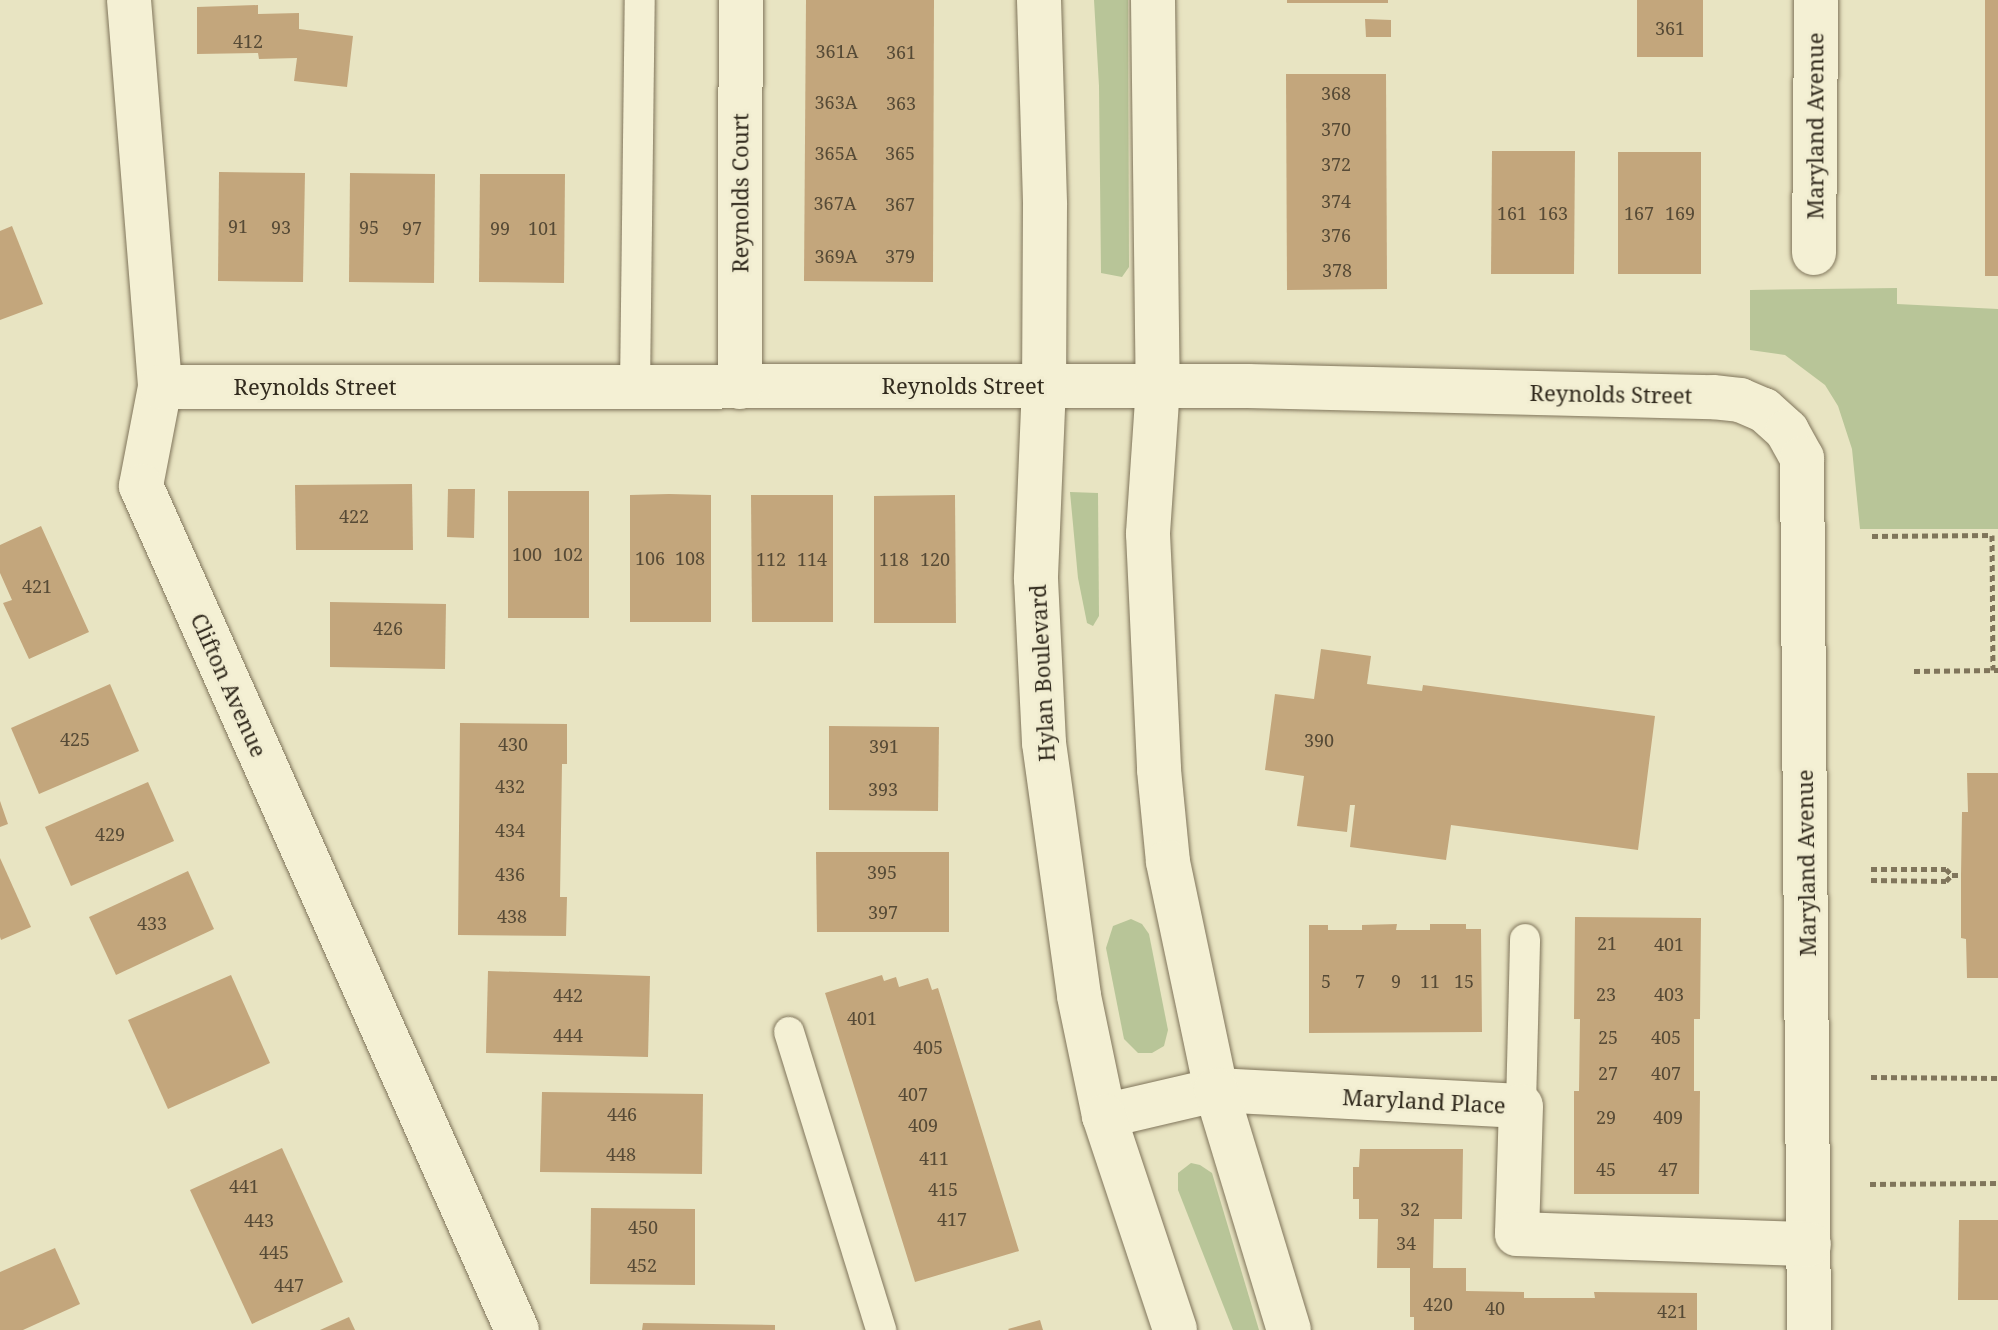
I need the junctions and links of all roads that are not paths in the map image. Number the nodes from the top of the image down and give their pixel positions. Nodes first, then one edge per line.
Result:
1 (129, 0) edge
2 (640, 0) edge
3 (741, 0) edge
4 (1039, 0) edge
5 (1153, 0) edge
6 (1816, 0) edge
7 (1814, 253) dead end
8 (1044, 385) junction
9 (1158, 386) junction
10 (160, 387) junction
11 (635, 387) junction
12 (740, 387) junction
13 (1764, 410) joint
14 (1525, 939) dead end
15 (789, 1032) dead end
16 (1216, 1090) junction
17 (1521, 1106) junction
18 (1104, 1116) junction
19 (1809, 1244) junction
20 (517, 1330) edge
21 (881, 1330) edge
22 (1175, 1330) edge
23 (1289, 1330) edge
24 (1809, 1330) edge

1 - 10 street, Clifton Avenue
2 - 11 lane
3 - 12 street, Reynolds Court
4 - 8 street, Hylan Boulevard
5 - 9 street
6 - 7 street, Maryland Avenue
8 - 9 street, Reynolds Street
8 - 12 street, Reynolds Street
8 - 18 street, Hylan Boulevard
9 - 13 street, Reynolds Street
9 - 16 street
10 - 11 street, Reynolds Street
10 - 20 street, Clifton Avenue
11 - 12 street, Reynolds Street
13 - 19 street, Maryland Avenue
14 - 17 lane
15 - 21 lane
16 - 17 street, Maryland Place
16 - 18 street, Maryland Place
16 - 23 street
17 - 19 street, Maryland Place
18 - 22 street, Hylan Boulevard
19 - 24 street, Maryland Avenue

